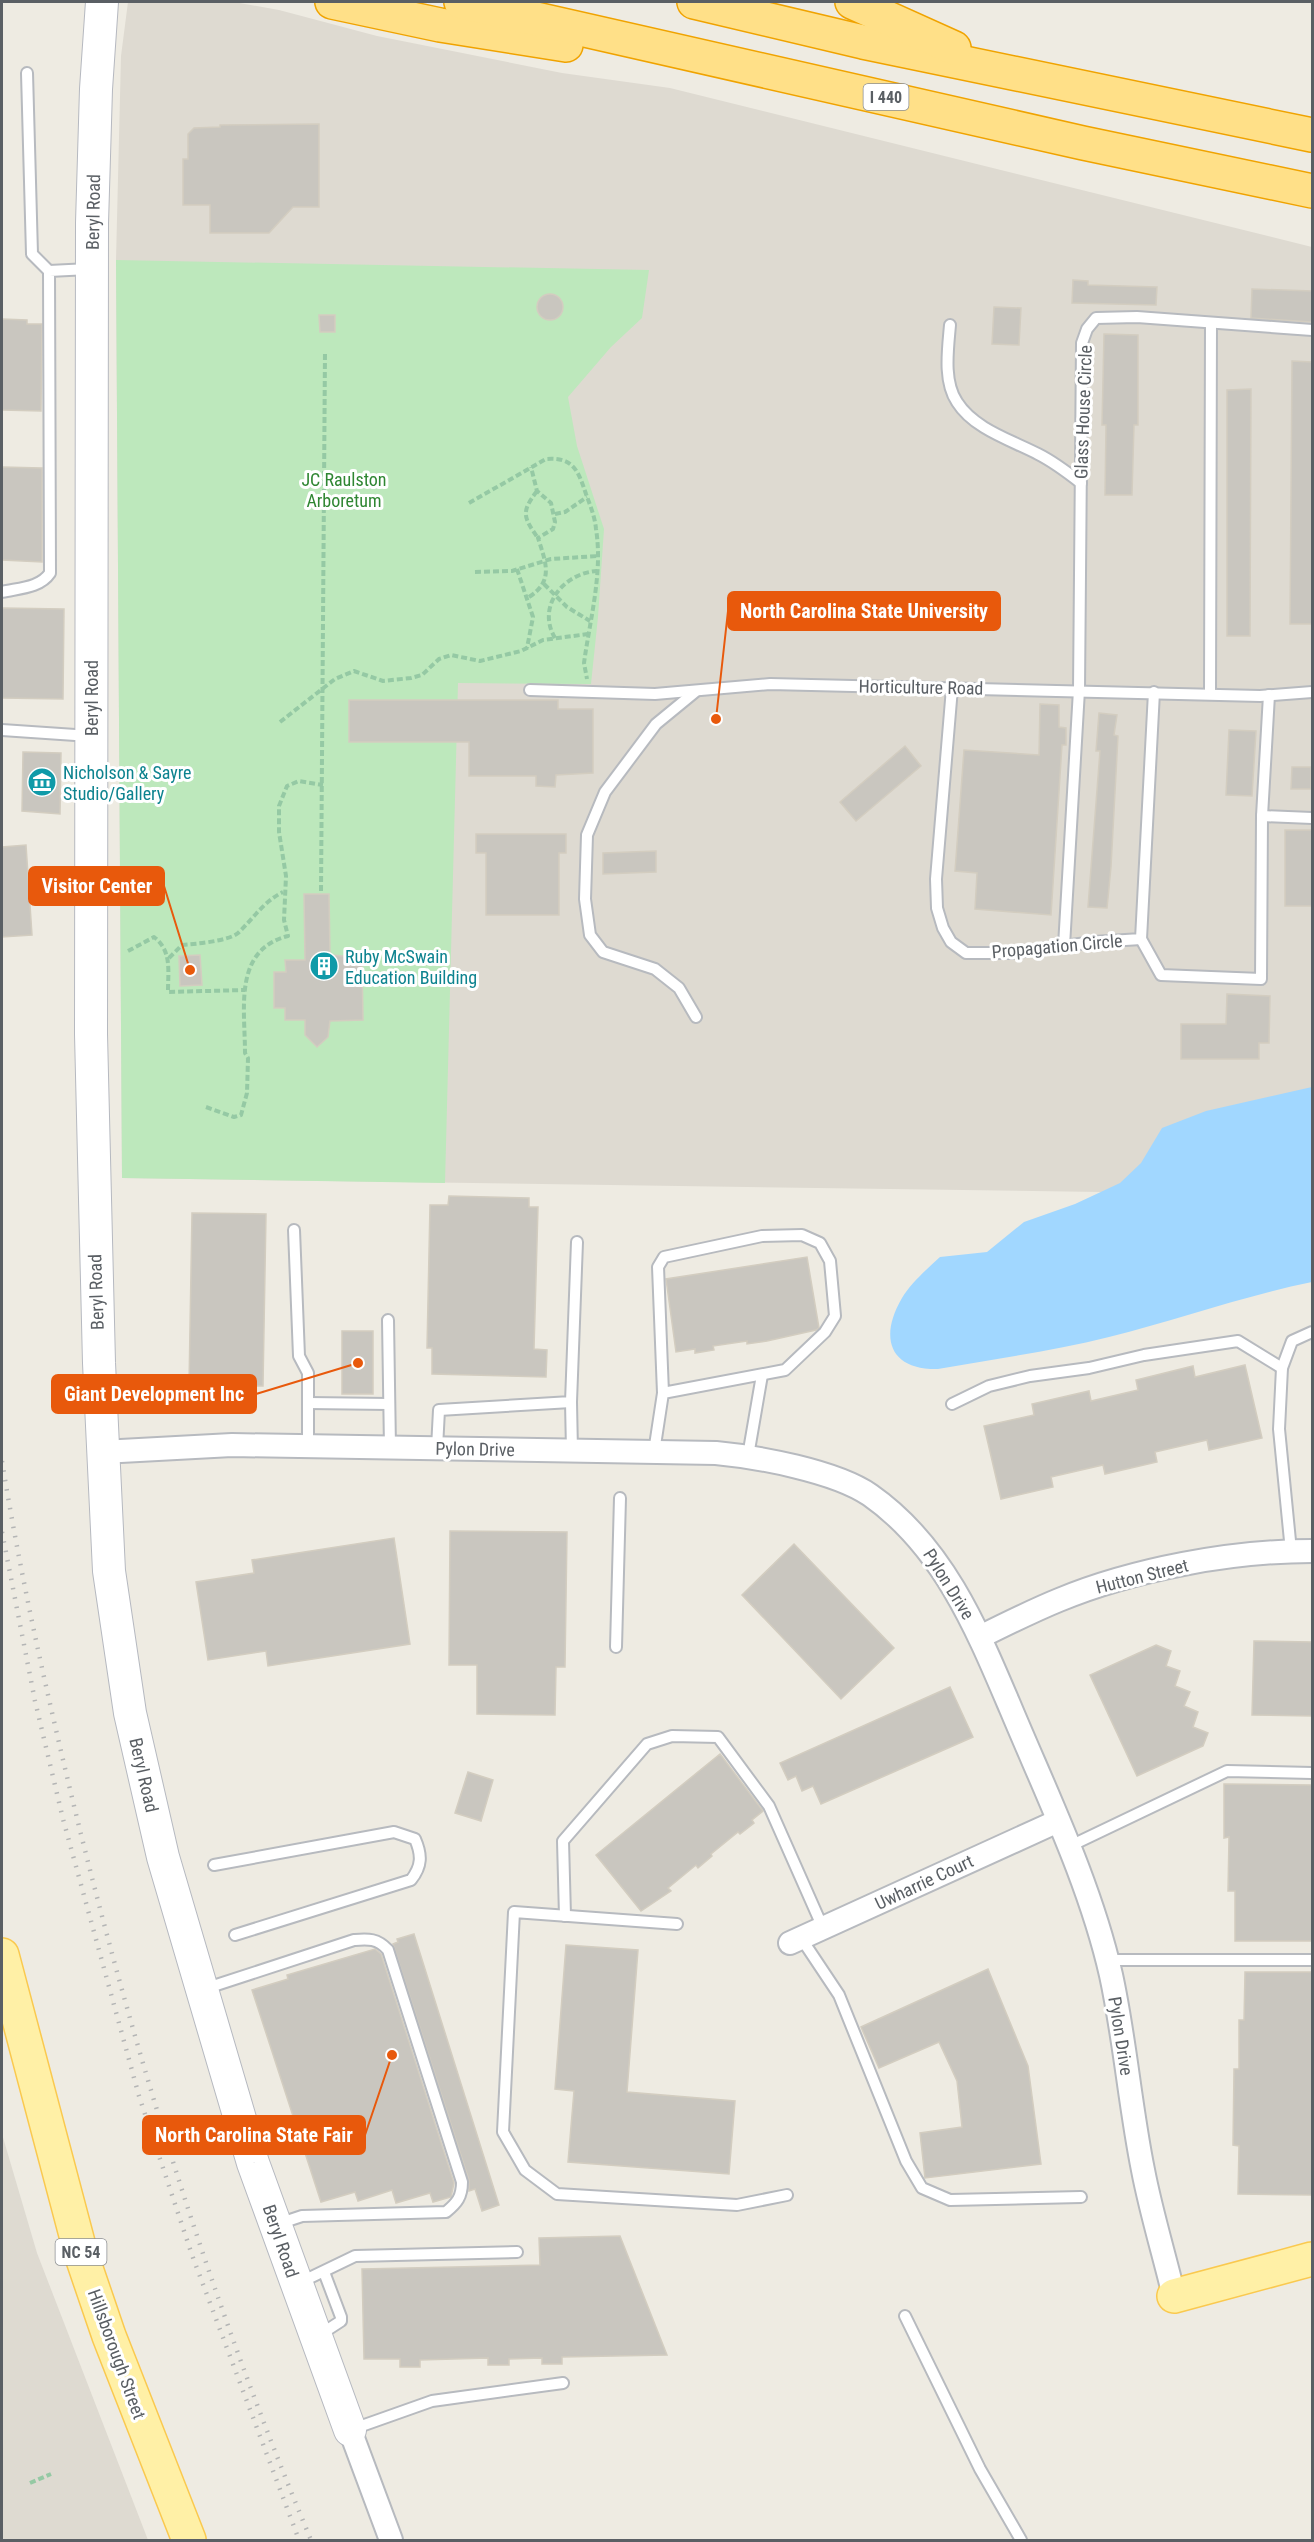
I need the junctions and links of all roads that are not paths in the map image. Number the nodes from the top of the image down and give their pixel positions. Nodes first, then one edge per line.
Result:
1 (102, 2) edge
2 (332, 2) edge
3 (460, 2) edge
4 (694, 2) edge
5 (852, 2) edge
6 (761, 68) junction
7 (27, 73) dead end
8 (1016, 75) junction
9 (1312, 135) edge
10 (1312, 191) edge
11 (92, 269) junction
12 (49, 271) junction
13 (1211, 323) junction
14 (950, 325) dead end
15 (1312, 330) edge
16 (1081, 483) junction
17 (2, 592) edge
18 (952, 687) junction
19 (530, 690) dead end
20 (1079, 690) junction
21 (695, 692) junction
22 (1154, 692) junction
23 (1312, 692) edge
24 (1210, 693) junction
25 (1269, 695) junction
26 (2, 730) edge
27 (91, 736) junction
28 (1262, 816) junction
29 (1312, 818) edge
30 (1141, 939) junction
31 (1064, 946) junction
32 (696, 1017) dead end
33 (294, 1230) dead end
34 (577, 1242) dead end
35 (388, 1320) dead end
36 (1312, 1332) edge
37 (1282, 1368) junction
38 (762, 1375) junction
39 (663, 1393) junction
40 (571, 1402) junction
41 (308, 1403) junction
42 (389, 1404) junction
43 (952, 1404) dead end
44 (308, 1446) junction
45 (390, 1448) junction
46 (437, 1448) junction
47 (572, 1451) junction
48 (102, 1452) junction
49 (654, 1452) junction
50 (748, 1456) junction
51 (620, 1498) dead end
52 (1302, 1551) edge
53 (980, 1637) junction
54 (616, 1647) dead end
55 (1312, 1773) edge
56 (1058, 1821) junction
57 (1068, 1847) junction
58 (214, 1865) dead end
59 (566, 1916) junction
60 (677, 1924) dead end
61 (823, 1928) junction
62 (235, 1935) dead end
63 (796, 1940) joint
64 (2, 1955) edge
65 (1107, 1960) junction
66 (1312, 1960) edge
67 (202, 1990) junction
68 (788, 2195) dead end
69 (1081, 2197) dead end
70 (275, 2224) junction
71 (517, 2252) dead end
72 (1312, 2259) edge
73 (324, 2272) junction
74 (296, 2284) junction
75 (1174, 2296) joint
76 (905, 2316) dead end
77 (315, 2338) junction
78 (563, 2383) dead end
79 (350, 2430) junction
80 (189, 2541) edge
81 (391, 2541) edge
82 (1021, 2541) edge

1 - 11 street, Beryl Road
2 - 6 highway
3 - 6 highway, I 440
4 - 8 highway
5 - 8 highway
6 - 10 highway, I 440
7 - 12 lane
8 - 9 highway
11 - 12 lane
11 - 27 street, Beryl Road
12 - 17 lane
13 - 15 lane, Glass House Circle
13 - 16 lane, Glass House Circle
13 - 24 lane
14 - 16 lane
16 - 20 lane, Glass House Circle
18 - 20 lane, Horticulture Road
18 - 21 lane, Horticulture Road
18 - 31 lane, Propagation Circle
19 - 21 lane, Horticulture Road
20 - 22 lane, Horticulture Road
20 - 31 lane, Glass House Circle
21 - 32 lane
22 - 24 lane, Horticulture Road
22 - 30 lane, Propagation Circle
23 - 25 lane, Horticulture Road
24 - 25 lane, Horticulture Road
25 - 28 lane
26 - 27 lane
27 - 48 street, Beryl Road
28 - 29 lane
28 - 30 lane
30 - 31 lane, Propagation Circle
33 - 41 lane
34 - 40 lane
35 - 42 lane
36 - 37 lane
37 - 43 lane
37 - 52 lane
38 - 39 lane
38 - 39 lane
38 - 50 lane
39 - 49 lane
40 - 46 lane
40 - 47 lane
41 - 42 lane
41 - 44 lane
42 - 45 lane
44 - 45 street, Pylon Drive
44 - 48 street, Pylon Drive
45 - 46 street, Pylon Drive
46 - 47 street, Pylon Drive
47 - 49 street, Pylon Drive
48 - 67 street, Beryl Road
49 - 50 street, Pylon Drive
50 - 53 street, Pylon Drive
51 - 54 lane
52 - 53 street, Hutton Street
53 - 56 street, Pylon Drive
55 - 57 lane
56 - 57 street, Pylon Drive
56 - 61 street, Uwharrie Court
57 - 65 street, Pylon Drive
58 - 62 lane
59 - 60 lane
59 - 61 lane
59 - 68 lane
61 - 63 street, Uwharrie Court
63 - 69 lane
64 - 80 main road, Hillsborough Street / NC 54
65 - 66 lane
65 - 75 street, Pylon Drive
67 - 70 street, Beryl Road
67 - 70 lane
70 - 74 street, Beryl Road
71 - 73 lane
72 - 75 main road
73 - 74 lane
73 - 77 lane
74 - 77 street, Beryl Road
76 - 82 lane
77 - 79 street, Beryl Road
78 - 79 lane
79 - 81 street, Beryl Road

